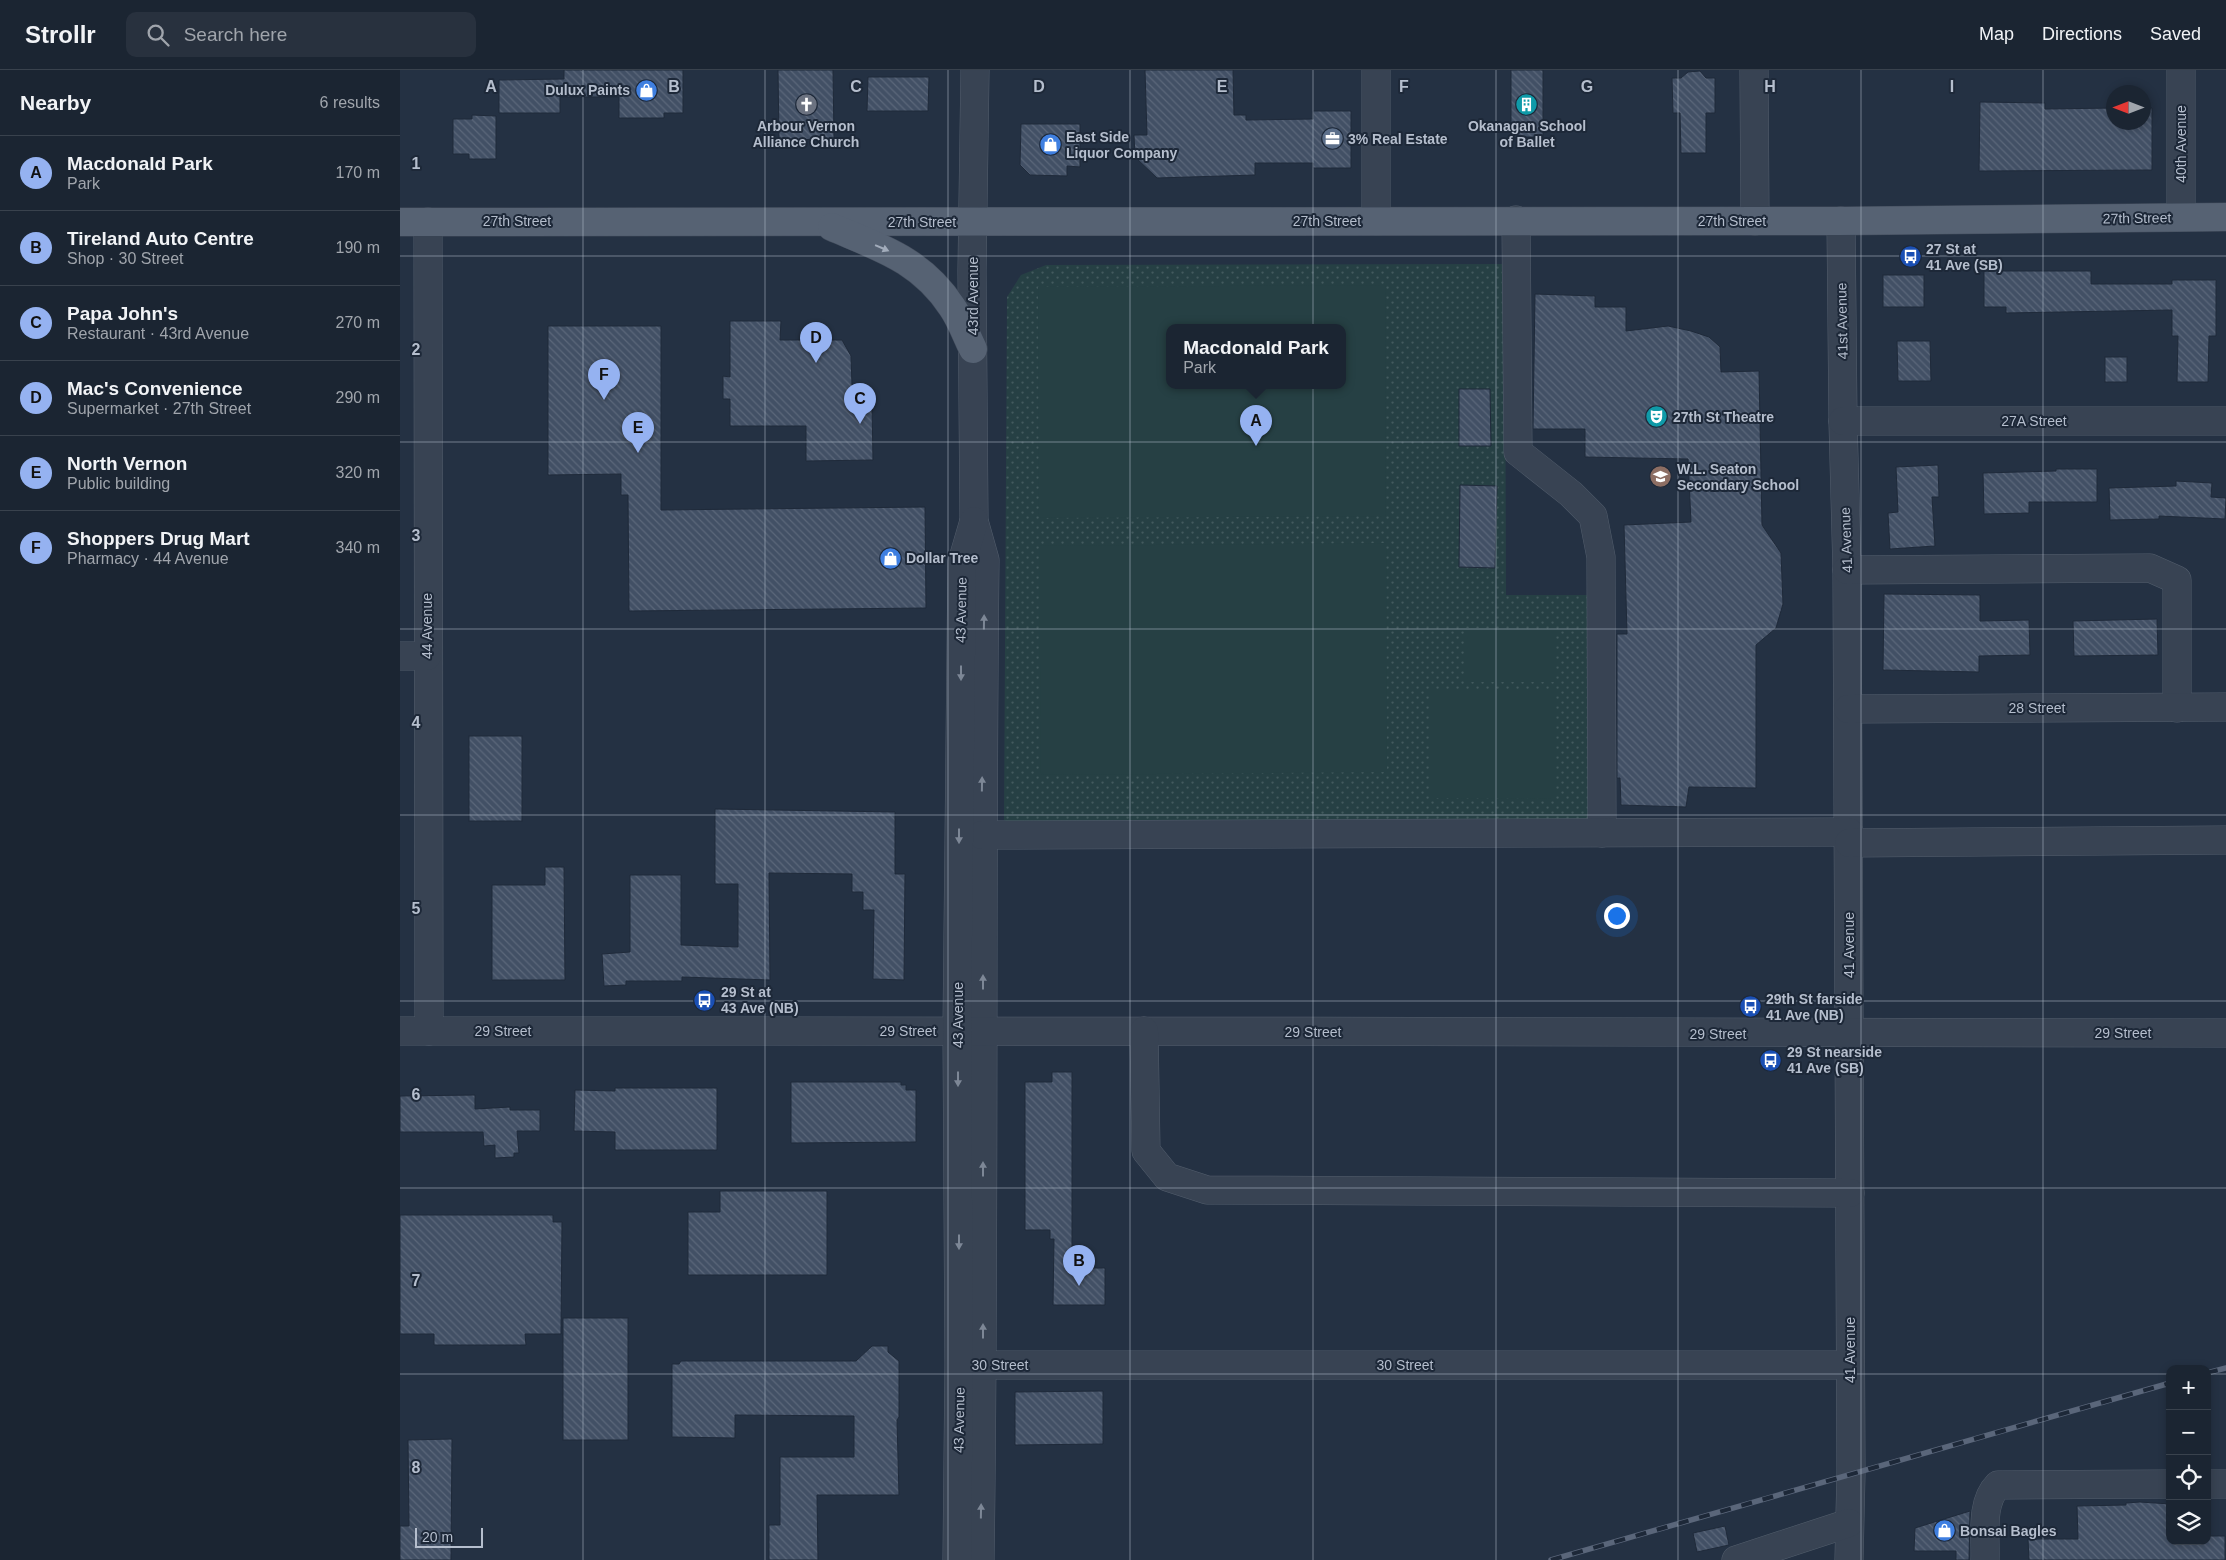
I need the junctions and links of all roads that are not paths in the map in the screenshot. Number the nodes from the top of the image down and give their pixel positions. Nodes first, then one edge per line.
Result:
1 (975, 70) edge
2 (1376, 70) edge
3 (1754, 70) edge
4 (2181, 70) edge
5 (2181, 217) junction
6 (2226, 217) edge
7 (1516, 220) junction
8 (1376, 221) junction
9 (1754, 221) junction
10 (1841, 221) junction
11 (400, 222) edge
12 (428, 222) junction
13 (821, 222) junction
14 (974, 222) junction
15 (973, 349) junction
16 (1843, 421) junction
17 (2226, 421) edge
18 (974, 521) junction
19 (1848, 570) junction
20 (400, 656) edge
21 (427, 656) junction
22 (2226, 707) edge
23 (2177, 708) junction
24 (1848, 709) junction
25 (1602, 833) junction
26 (982, 835) junction
27 (1849, 838) junction
28 (2226, 840) edge
29 (429, 1030) junction
30 (970, 1030) junction
31 (400, 1031) edge
32 (1144, 1031) junction
33 (2226, 1033) edge
34 (1850, 1034) junction
35 (1850, 1193) junction
36 (971, 1365) junction
37 (1850, 1365) junction
38 (2166, 1484) edge
39 (2211, 1484) edge
40 (2226, 1484) edge
41 (1849, 1523) junction
42 (957, 1560) edge
43 (980, 1560) edge
44 (1736, 1560) edge
45 (1849, 1560) edge
46 (1985, 1560) edge

1 - 14 street, 43rd Avenue
2 - 8 street
3 - 9 street
4 - 5 street, 40th Avenue
5 - 6 main road, 27th Street
5 - 10 main road, 27th Street
7 - 8 main road, 27th Street
7 - 9 main road, 27th Street
7 - 25 street
8 - 14 main road, 27th Street
9 - 10 main road, 27th Street
10 - 16 street, 41st Avenue
11 - 12 main road, 27th Street
12 - 13 main road, 27th Street
12 - 21 street, 44 Avenue
13 - 14 main road, 27th Street
13 -> 15 main road
14 - 15 street, 43rd Avenue
15 - 18 street, 43rd Avenue
16 - 17 street, 27A Street
16 - 19 street, 41 Avenue
26 -> 18 street, 43 Avenue
18 -> 30 street, 43 Avenue
19 - 23 street
19 - 24 street, 41 Avenue
20 - 21 street
21 - 29 street, 44 Avenue
22 - 23 street, 28 Street
23 - 24 street, 28 Street
24 - 27 street, 41 Avenue
25 - 26 street
25 - 27 street
30 -> 26 street, 43 Avenue
27 - 28 street
27 - 34 street, 41 Avenue
29 - 30 street, 29 Street
29 - 31 street, 29 Street
30 - 32 street, 29 Street
30 - 36 street, 43 Avenue
32 - 34 street, 29 Street
32 - 35 street
33 - 34 street, 29 Street
34 - 35 street, 41 Avenue
35 - 37 street, 41 Avenue
36 - 37 street, 30 Street
36 - 42 street, 43 Avenue
43 -> 36 street, 43 Avenue
37 - 41 street, 41 Avenue
38 - 46 street
39 - 40 street
41 - 44 street
41 - 45 street, 41 Avenue

